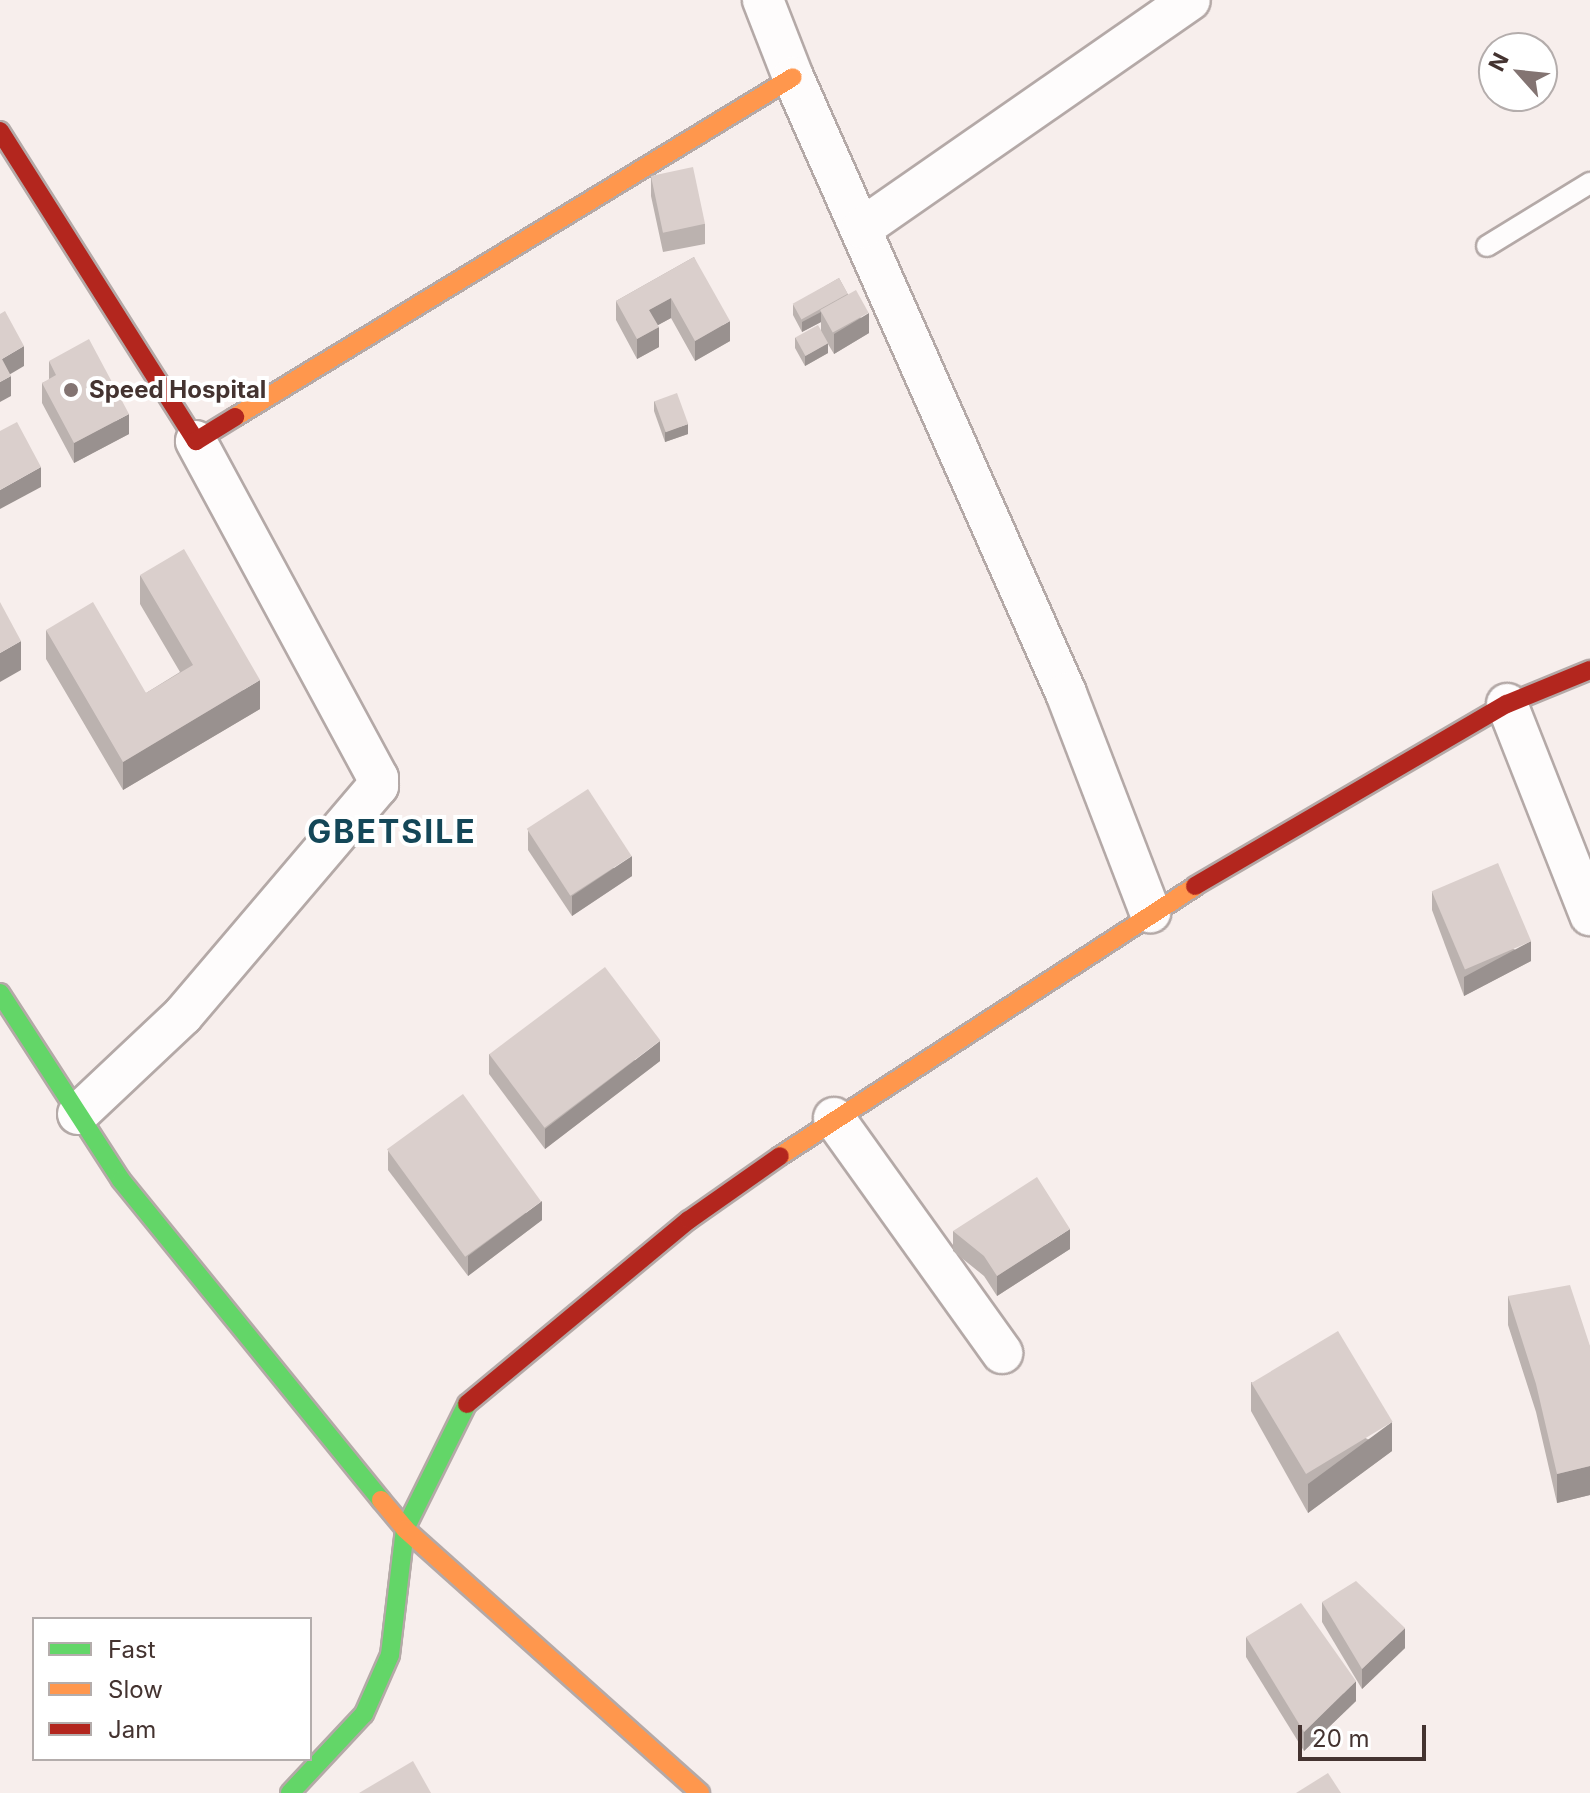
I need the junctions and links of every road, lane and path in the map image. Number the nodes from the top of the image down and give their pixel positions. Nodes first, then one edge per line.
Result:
1 (763, 0) edge
2 (1190, 0) edge
3 (793, 77) junction
4 (0, 131) edge
5 (1590, 183) edge
6 (862, 228) junction
7 (1487, 246) dead end
8 (196, 441) junction
9 (1590, 670) edge
10 (1507, 704) junction
11 (1150, 912) junction
12 (1590, 915) edge
13 (0, 993) edge
14 (78, 1114) junction
15 (834, 1118) junction
16 (1002, 1353) dead end
17 (405, 1529) junction
18 (290, 1793) edge
19 (700, 1793) edge

1 - 3 street
2 - 6 street
3 - 6 street
3 - 8 street
4 - 8 street
5 - 7 lane
6 - 11 street
8 - 14 street
9 - 10 street
10 - 11 street
10 - 12 street
11 - 15 street
13 - 14 street
14 - 17 street
15 - 16 street
15 - 17 street
17 - 18 street
17 - 19 street

